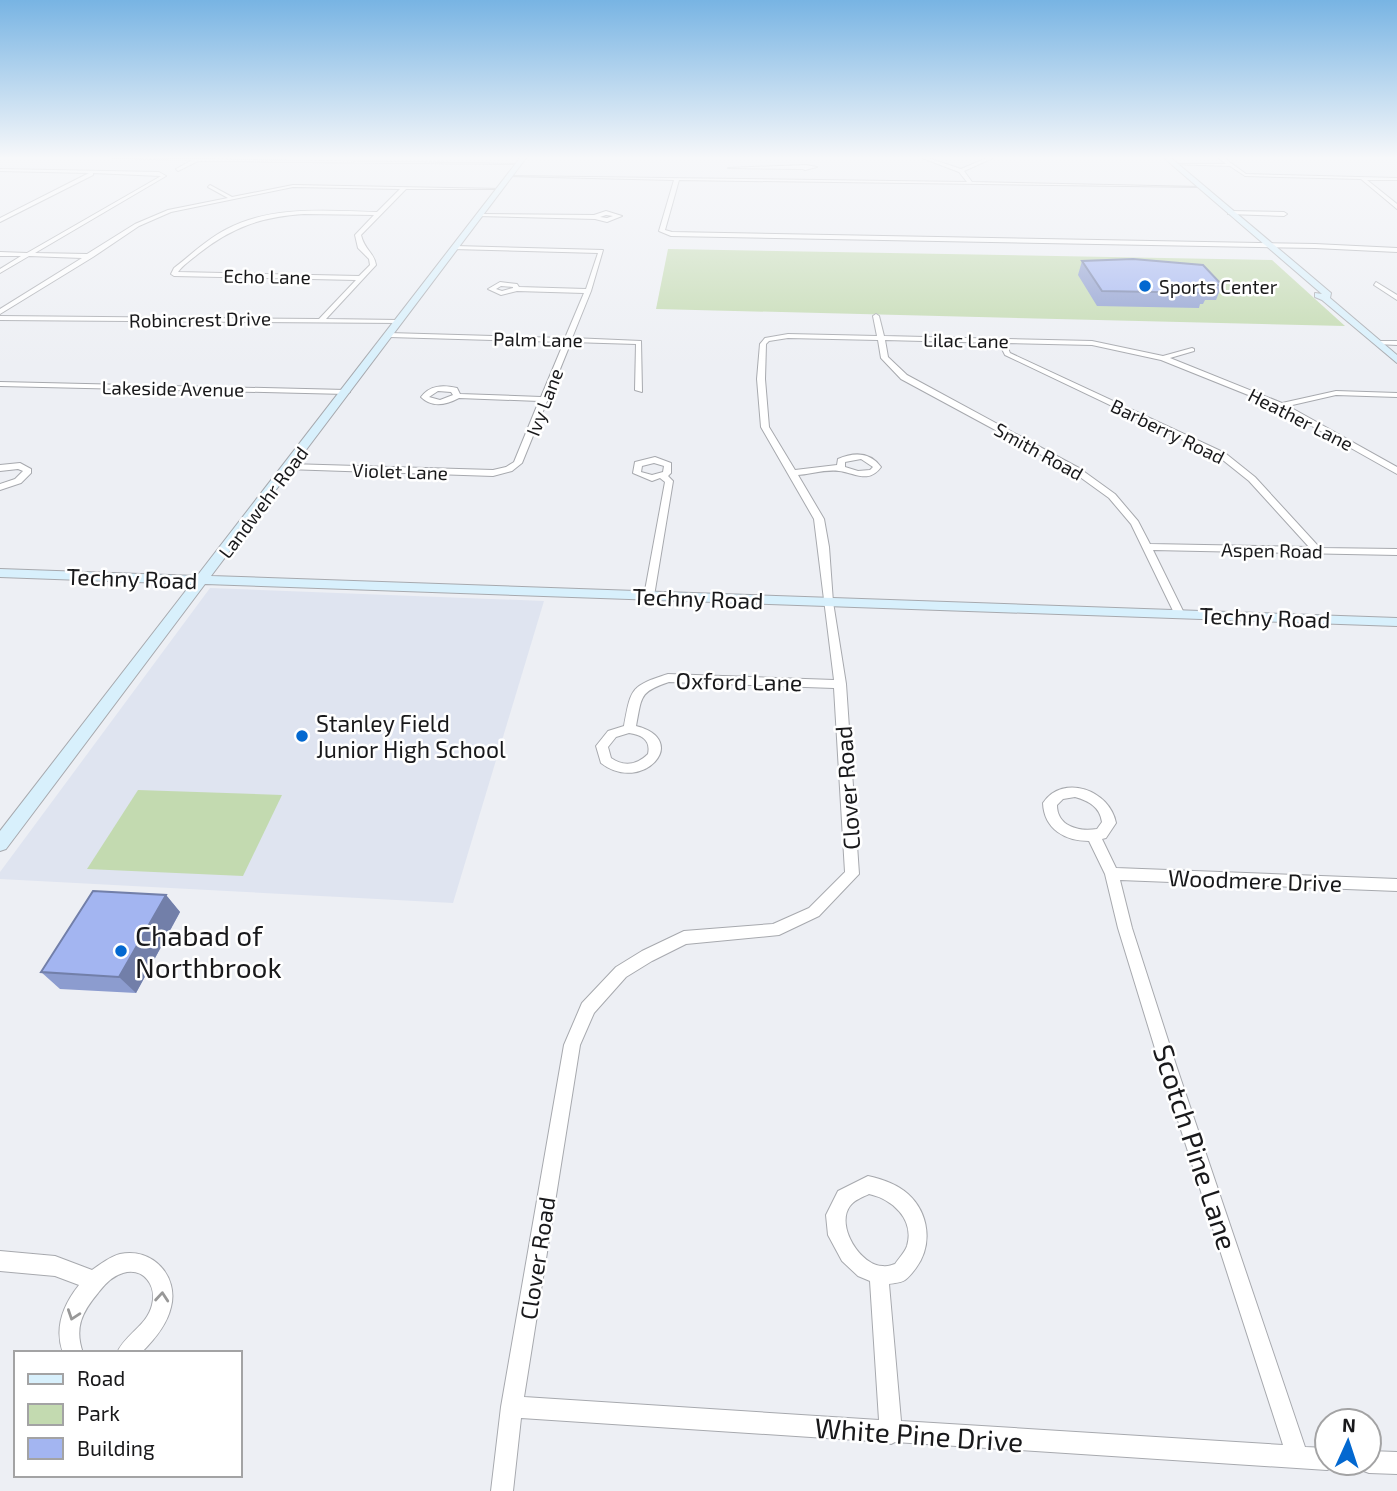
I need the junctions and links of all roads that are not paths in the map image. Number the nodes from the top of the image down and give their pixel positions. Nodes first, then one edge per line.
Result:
1 (75, 228) edge
2 (137, 228) edge
3 (237, 228) edge
4 (365, 228) edge
5 (471, 228) edge
6 (663, 228) edge
7 (1242, 228) edge
8 (1252, 228) edge
9 (1260, 245) junction
10 (1273, 245) junction
11 (455, 248) junction
12 (1397, 250) edge
13 (0, 254) edge
14 (29, 254) junction
15 (91, 256) junction
16 (1283, 266) junction
17 (1297, 266) junction
18 (0, 271) edge
19 (174, 274) joint
20 (360, 278) junction
21 (1376, 284) dead end
22 (517, 289) dead end
23 (588, 291) junction
24 (1325, 298) junction
25 (1397, 298) edge
26 (0, 312) edge
27 (876, 316) dead end
28 (0, 318) edge
29 (322, 320) junction
30 (399, 322) junction
31 (389, 335) junction
32 (880, 338) junction
33 (568, 339) junction
34 (767, 339) joint
35 (1001, 340) junction
36 (1378, 343) junction
37 (1397, 343) edge
38 (1192, 350) dead end
39 (1163, 358) junction
40 (1397, 360) edge
41 (0, 384) edge
42 (639, 390) dead end
43 (346, 392) junction
44 (1397, 395) edge
45 (457, 396) dead end
46 (544, 399) junction
47 (1281, 405) junction
48 (289, 467) junction
49 (0, 468) edge
50 (841, 468) dead end
51 (509, 469) joint
52 (1397, 471) edge
53 (792, 473) junction
54 (663, 476) dead end
55 (0, 487) edge
56 (1146, 547) junction
57 (1318, 551) junction
58 (1397, 552) edge
59 (0, 573) edge
60 (203, 580) junction
61 (649, 596) junction
62 (828, 602) junction
63 (1180, 615) junction
64 (1397, 622) edge
65 (840, 684) junction
66 (629, 729) dead end
67 (1094, 836) dead end
68 (0, 844) edge
69 (1112, 874) junction
70 (1397, 885) edge
71 (0, 1261) edge
72 (879, 1275) junction
73 (94, 1281) junction
74 (73, 1351) edge
75 (129, 1351) edge
76 (512, 1407) junction
77 (891, 1433) junction
78 (1298, 1458) junction
79 (1313, 1459) edge
80 (502, 1491) edge

1 - 14 street
2 - 15 street
3 - 19 street
4 - 20 street
5 - 11 main road, Landwehr Road
6 - 9 street
7 - 9 main road
8 - 10 main road
9 - 10 street
9 - 16 main road
10 - 12 street
10 - 17 main road
11 - 23 street, Ivy Lane
11 - 30 main road, Landwehr Road
13 - 14 street
14 - 15 street
14 - 18 street
15 - 26 street
16 - 17 main road
16 - 24 main road
17 - 24 main road
19 - 20 street, Echo Lane
20 - 29 street
21 - 25 street
22 - 23 street
23 - 33 street, Ivy Lane
24 - 36 main road
27 - 32 street, Smith Road
28 - 29 street, Robincrest Drive
29 - 30 street, Robincrest Drive
30 - 31 main road, Landwehr Road
31 - 33 street, Palm Lane
31 - 43 main road, Landwehr Road
32 - 34 street, Lilac Lane
32 - 35 street, Lilac Lane
32 - 56 street, Smith Road
33 - 42 street, Palm Lane
33 - 46 street, Ivy Lane
34 - 53 street, Clover Road
35 - 39 street, Lilac Lane
35 - 57 street, Barberry Road
36 - 37 street
36 - 40 main road
38 - 39 street
39 - 47 street, Heather Lane
41 - 43 street, Lakeside Avenue
43 - 48 main road, Landwehr Road
44 - 47 street
45 - 46 street
46 - 51 street, Ivy Lane
47 - 52 street, Heather Lane
48 - 51 street, Violet Lane
48 - 60 main road, Landwehr Road
49 - 55 street
50 - 53 street
53 - 62 street, Clover Road
54 - 61 street
56 - 57 street, Aspen Road
56 - 63 street, Smith Road
57 - 58 street, Aspen Road
59 - 60 main road, Techny Road
60 - 61 main road, Techny Road
60 - 68 main road, Landwehr Road
61 - 62 main road, Techny Road
62 - 63 main road, Techny Road
62 - 65 street, Clover Road
63 - 64 main road, Techny Road
65 - 66 street, Oxford Lane
65 - 76 street, Clover Road
67 - 69 street, Scotch Pine Lane
69 - 70 street, Woodmere Drive
69 - 78 street, Scotch Pine Lane
71 - 73 street
72 - 72 street
72 - 77 street
73 -> 74 street
75 -> 73 street
76 - 77 street, White Pine Drive
76 - 80 street, Clover Road
77 - 78 street, White Pine Drive
78 - 79 street, White Pine Drive

